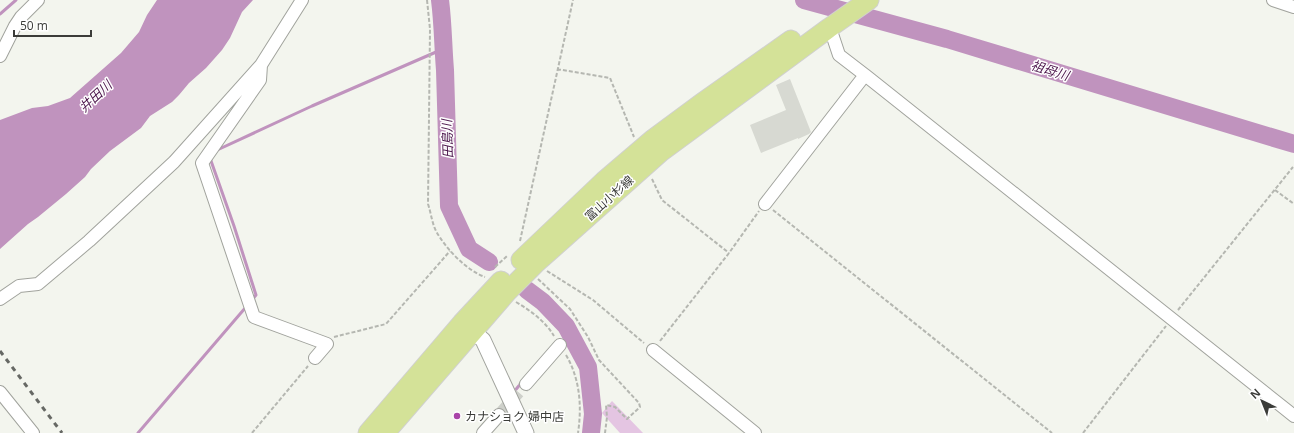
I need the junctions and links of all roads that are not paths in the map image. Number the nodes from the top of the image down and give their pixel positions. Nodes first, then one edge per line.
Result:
1 (38, 0) edge
2 (302, 0) edge
3 (1273, 0) edge
4 (856, 2) edge
5 (1294, 7) edge
6 (829, 23) junction
7 (0, 56) edge
8 (261, 65) junction
9 (864, 75) junction
10 (765, 204) road end
11 (0, 299) edge
12 (468, 327) junction
13 (560, 345) dead end
14 (653, 350) road end
15 (315, 358) road end
16 (526, 384) tunnel mouth
17 (0, 392) edge
18 (499, 415) tunnel mouth
19 (1294, 416) edge
20 (33, 433) edge
21 (368, 433) edge
22 (385, 433) edge
23 (483, 433) edge
24 (526, 433) edge
25 (755, 433) edge

1 - 7 street
2 - 8 street
3 - 5 street
4 - 6 main road, 富山小杉線
6 - 9 street
6 - 12 main road, 富山小杉線
6 - 12 main road, 富山小杉線
8 - 11 street
8 - 15 street
9 - 10 street
9 - 19 street
12 - 21 main road, 富山小杉線
12 - 22 main road, 富山小杉線
12 - 24 street
13 - 16 street
14 - 25 street
17 - 20 street
18 - 23 street

